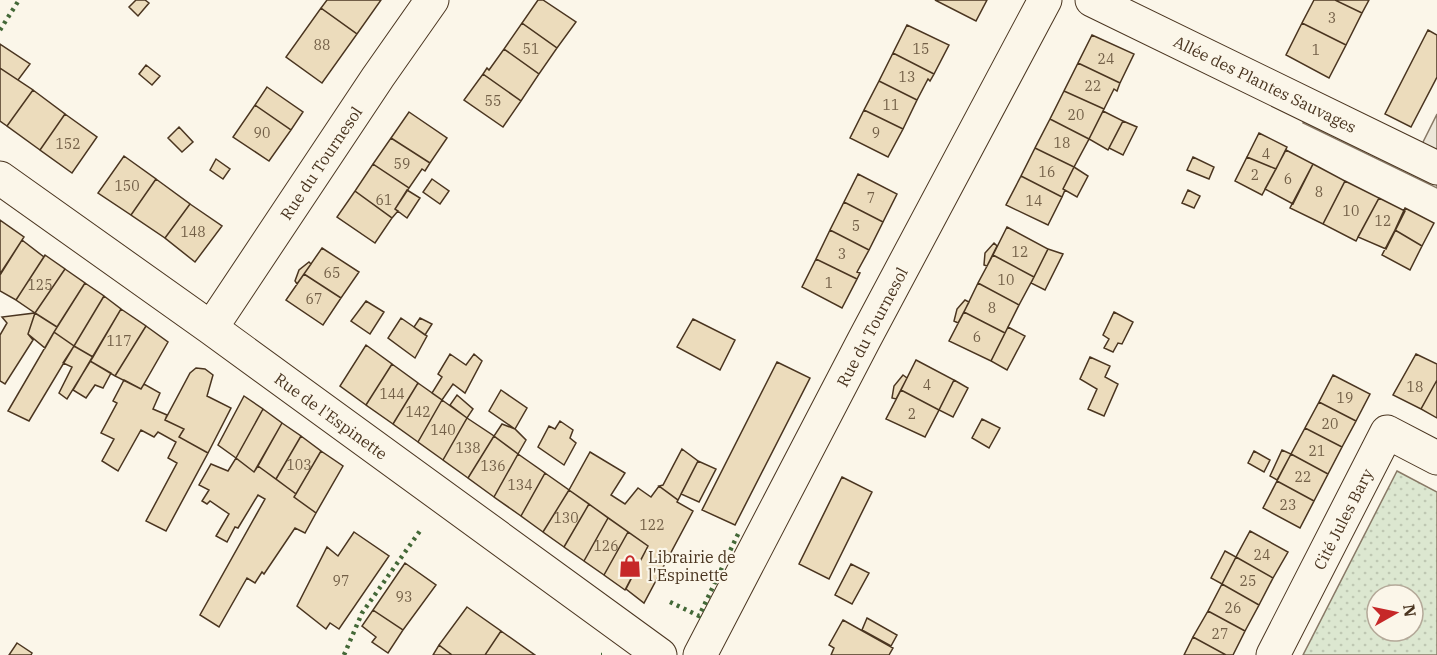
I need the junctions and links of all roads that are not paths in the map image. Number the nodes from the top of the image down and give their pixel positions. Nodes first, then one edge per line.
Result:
1 (432, 0) edge
2 (1045, 0) edge
3 (1092, 0) edge
4 (1437, 168) edge
5 (0, 178) edge
6 (211, 328) junction
7 (1437, 458) edge
8 (660, 655) edge
9 (700, 655) edge
10 (1273, 655) edge

1 - 6 street, Rue du Tournesol
2 - 9 street, Rue du Tournesol
3 - 4 street, Allée des Plantes Sauvages
5 - 6 street, Rue de l'Espinette
6 - 8 street, Rue de l'Espinette
7 - 10 street, Cité Jules Bary

